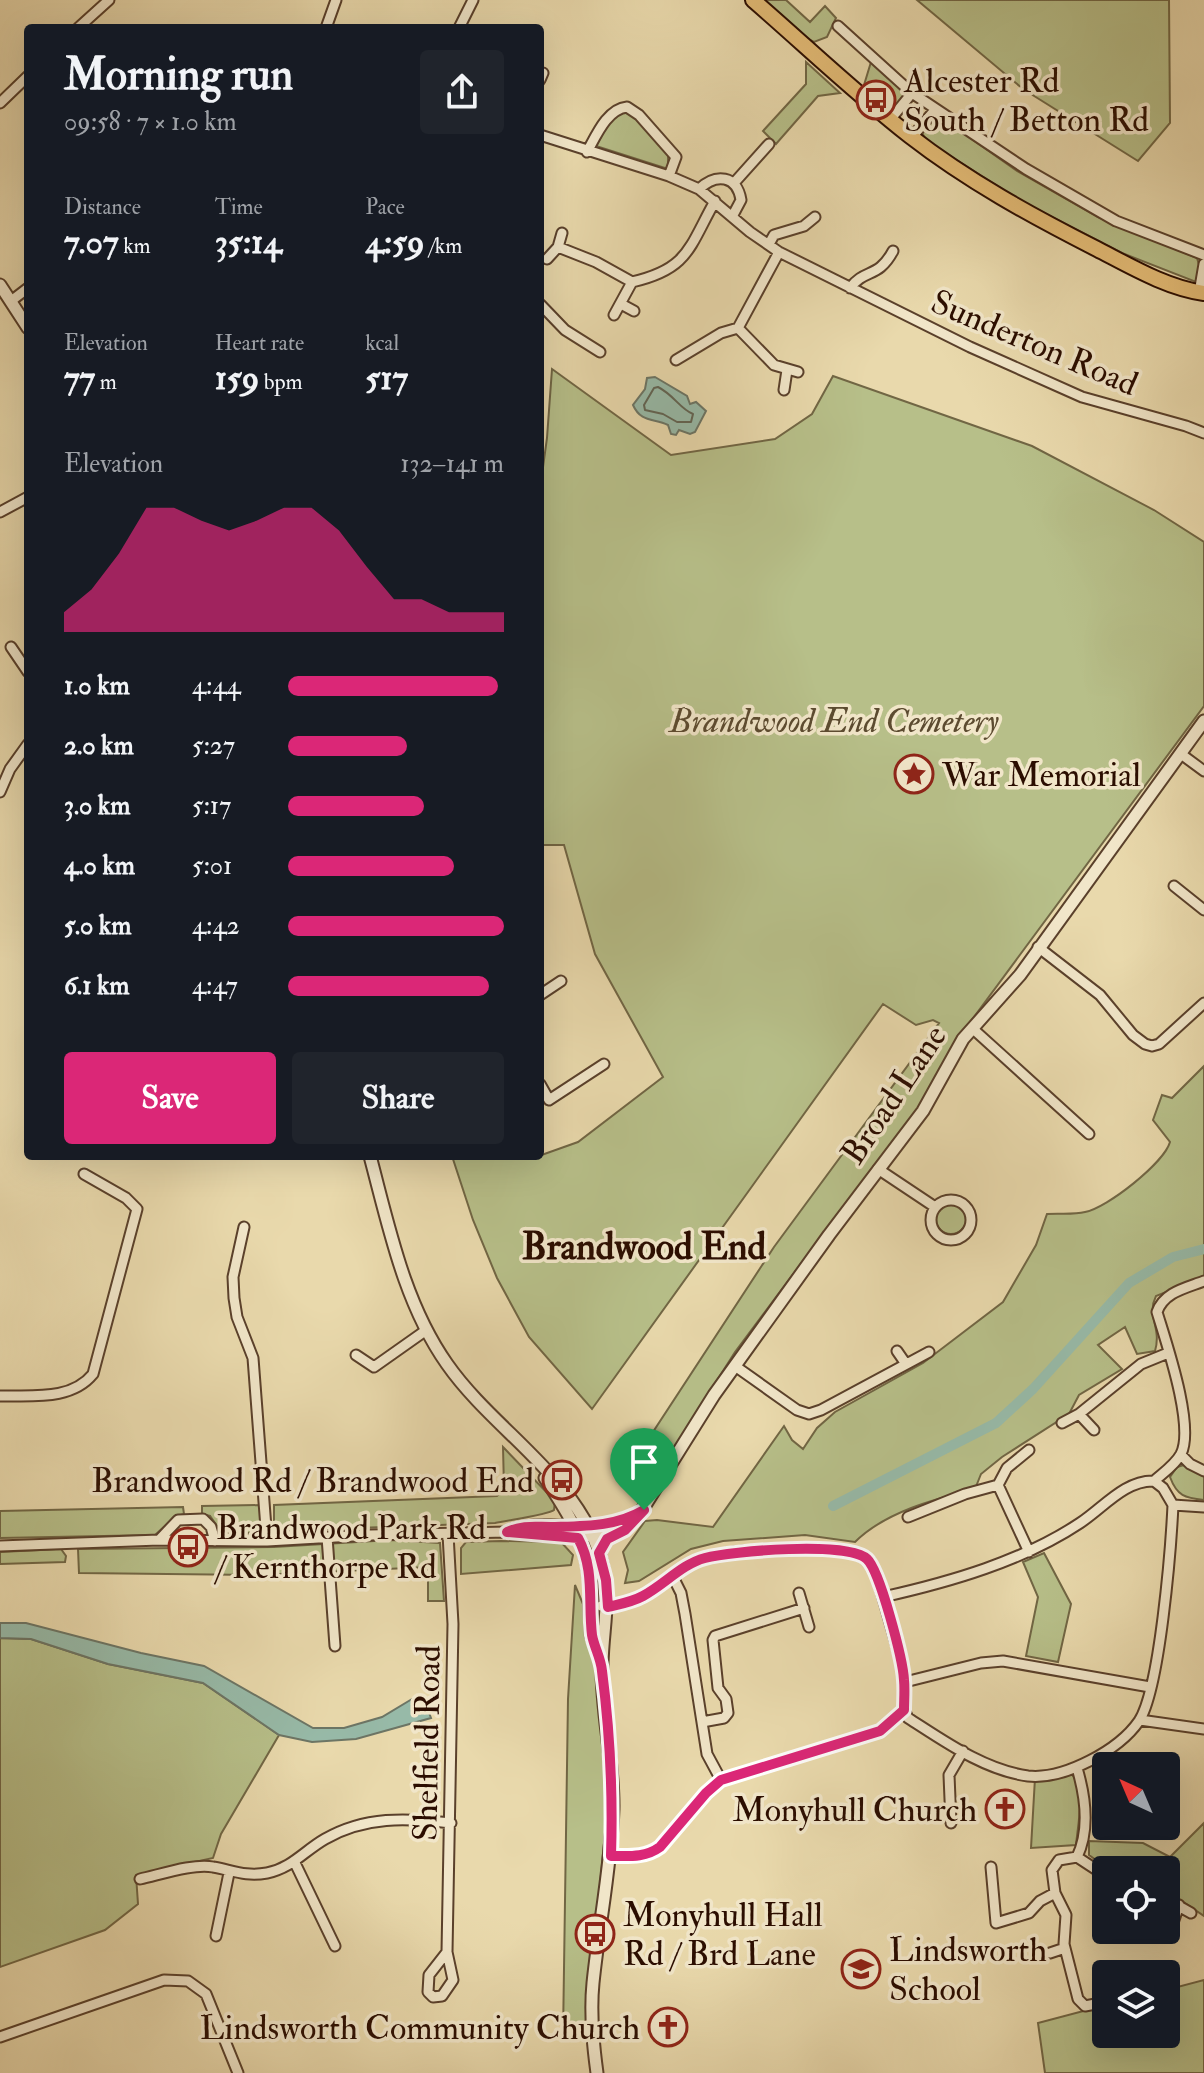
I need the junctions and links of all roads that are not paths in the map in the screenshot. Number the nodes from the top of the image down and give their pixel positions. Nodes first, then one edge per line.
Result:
1 (109, 0) edge
2 (336, 0) edge
3 (473, 0) edge
4 (753, 0) edge
5 (86, 24) edge
6 (327, 24) edge
7 (461, 24) edge
8 (838, 26) dead end
9 (24, 80) edge
10 (912, 93) junction
11 (0, 103) edge
12 (935, 110) junction
13 (890, 120) junction
14 (544, 136) edge
15 (912, 137) junction
16 (769, 144) dead end
17 (587, 152) junction
18 (669, 176) junction
19 (734, 183) junction
20 (699, 189) junction
21 (715, 201) junction
22 (733, 215) junction
23 (815, 217) dead end
24 (562, 233) dead end
25 (769, 244) junction
26 (558, 247) junction
27 (893, 251) dead end
28 (779, 252) junction
29 (1204, 255) edge
30 (547, 259) dead end
31 (1204, 264) edge
32 (632, 282) junction
33 (0, 285) edge
34 (850, 288) junction
35 (24, 291) edge
36 (1202, 293) edge
37 (11, 301) junction
38 (621, 304) junction
39 (544, 308) edge
40 (634, 311) dead end
41 (614, 315) dead end
42 (24, 322) edge
43 (738, 328) junction
44 (600, 352) dead end
45 (676, 360) dead end
46 (787, 370) junction
47 (798, 372) dead end
48 (784, 390) dead end
49 (1204, 433) edge
50 (24, 499) edge
51 (0, 512) edge
52 (11, 647) dead end
53 (24, 666) edge
54 (1204, 721) edge
55 (24, 752) edge
56 (1181, 754) junction
57 (1204, 771) edge
58 (0, 792) edge
59 (1174, 887) dead end
60 (1204, 910) edge
61 (1038, 947) junction
62 (561, 981) dead end
63 (544, 992) edge
64 (1204, 1003) edge
65 (972, 1028) junction
66 (604, 1064) dead end
67 (544, 1091) edge
68 (1089, 1134) dead end
69 (371, 1160) edge
70 (878, 1169) junction
71 (84, 1174) dead end
72 (935, 1207) junction
73 (244, 1227) dead end
74 (1204, 1281) edge
75 (425, 1331) junction
76 (897, 1351) dead end
77 (929, 1352) dead end
78 (1168, 1353) junction
79 (356, 1355) dead end
80 (906, 1364) junction
81 (735, 1366) junction
82 (0, 1396) edge
83 (1079, 1414) junction
84 (1062, 1423) dead end
85 (1094, 1430) dead end
86 (1029, 1450) dead end
87 (1181, 1455) junction
88 (1204, 1471) edge
89 (1154, 1481) junction
90 (998, 1485) junction
91 (1173, 1505) junction
92 (1204, 1507) edge
93 (644, 1510) junction
94 (908, 1517) dead end
95 (631, 1523) junction
96 (582, 1530) junction
97 (507, 1532) joint
98 (448, 1534) junction
99 (327, 1537) junction
100 (159, 1540) junction
101 (215, 1541) junction
102 (267, 1541) junction
103 (0, 1546) edge
104 (1029, 1552) junction
105 (599, 1553) junction
106 (673, 1577) junction
107 (799, 1593) dead end
108 (883, 1597) junction
109 (592, 1605) junction
110 (608, 1607) junction
111 (804, 1608) junction
112 (809, 1627) dead end
113 (335, 1646) dead end
114 (602, 1666) junction
115 (905, 1682) junction
116 (1150, 1687) junction
117 (904, 1710) junction
118 (1140, 1720) junction
119 (702, 1722) junction
120 (1204, 1729) edge
121 (963, 1751) junction
122 (1077, 1768) junction
123 (721, 1780) junction
124 (451, 1823) junction
125 (951, 1823) dead end
126 (1080, 1852) junction
127 (611, 1856) junction
128 (295, 1863) junction
129 (1092, 1863) edge
130 (991, 1867) dead end
131 (229, 1873) junction
132 (140, 1879) dead end
133 (1055, 1893) junction
134 (1180, 1906) edge
135 (1191, 1913) dead end
136 (216, 1936) dead end
137 (335, 1946) dead end
138 (1065, 1948) junction
139 (447, 1952) dead end
140 (1050, 1953) dead end
141 (1092, 2005) edge
142 (0, 2037) edge
143 (238, 2073) edge
144 (597, 2073) edge

1 - 5 street
2 - 6 street
3 - 7 street
4 - 13 highway
8 - 10 street
9 - 11 street
10 - 12 street
10 - 13 street
12 - 15 street
12 - 29 street
13 - 15 highway
14 - 17 street, Sunderton Road
15 - 36 highway
16 - 19 street
17 - 18 street, Sunderton Road
17 - 18 street
18 - 20 street, Sunderton Road
19 - 20 street
19 - 22 street
20 - 21 street, Sunderton Road
21 - 22 street, Sunderton Road
21 - 32 street
22 - 25 street, Sunderton Road
23 - 25 street
24 - 26 street
25 - 28 street, Sunderton Road
26 - 30 street
26 - 32 street
27 - 34 street
28 - 34 street, Sunderton Road
28 - 43 street
31 - 36 street
32 - 38 street
33 - 37 street
34 - 49 street, Sunderton Road
35 - 37 street
37 - 42 street
38 - 40 street
38 - 41 street
39 - 44 street
43 - 45 street
43 - 46 street
46 - 47 street
46 - 48 street
50 - 51 street
52 - 53 street
54 - 56 street, Broad Lane
55 - 58 street
56 - 57 street
56 - 61 street, Broad Lane
59 - 60 street
61 - 64 street
61 - 65 street, Broad Lane
62 - 63 street
65 - 68 street
65 - 70 street, Broad Lane
66 - 67 street
69 - 75 street
70 - 72 street
70 - 81 street, Broad Lane
71 - 82 street
72 - 72 street
73 - 102 street
74 - 78 street
75 - 79 street
75 - 96 street
76 - 80 street
77 - 80 street
78 - 83 street
78 - 87 street
80 - 81 street
81 - 93 street, Broad Lane
83 - 84 street
83 - 85 street
86 - 90 street
87 - 88 street
87 - 89 street
89 - 91 street
89 - 104 street
90 - 94 street
90 - 104 street
91 - 92 street
91 - 116 street
93 - 95 street, Broad Lane
93 - 96 street
95 - 96 street, Broad Lane
95 - 105 street, Broad Lane
96 - 97 street
96 - 105 street
96 - 109 street
97 - 98 street
98 - 99 street
98 - 124 street, Shelfield Road
99 - 102 street
99 - 113 street
100 - 101 street
100 - 101 street
100 - 103 street
101 - 102 street
104 - 108 street
105 - 110 street
106 - 108 street
106 - 110 street
106 - 119 street
107 - 111 street
108 - 115 street
109 - 110 street
109 - 114 street
110 - 114 street
111 - 112 street
111 - 119 street
114 - 127 street
115 - 116 street
115 - 117 street
116 - 118 street
117 - 121 street
117 - 123 street
118 - 120 street
118 - 122 street
119 - 123 street
121 - 122 street
121 - 125 street
122 - 126 street
123 - 127 street
124 - 128 street
124 - 139 street, Shelfield Road
126 - 129 street
126 - 133 street
127 - 144 street
128 - 131 street
128 - 137 street
130 - 133 street
131 - 132 street
131 - 136 street
133 - 138 street
134 - 135 street
138 - 140 street
138 - 141 street
142 - 143 street

